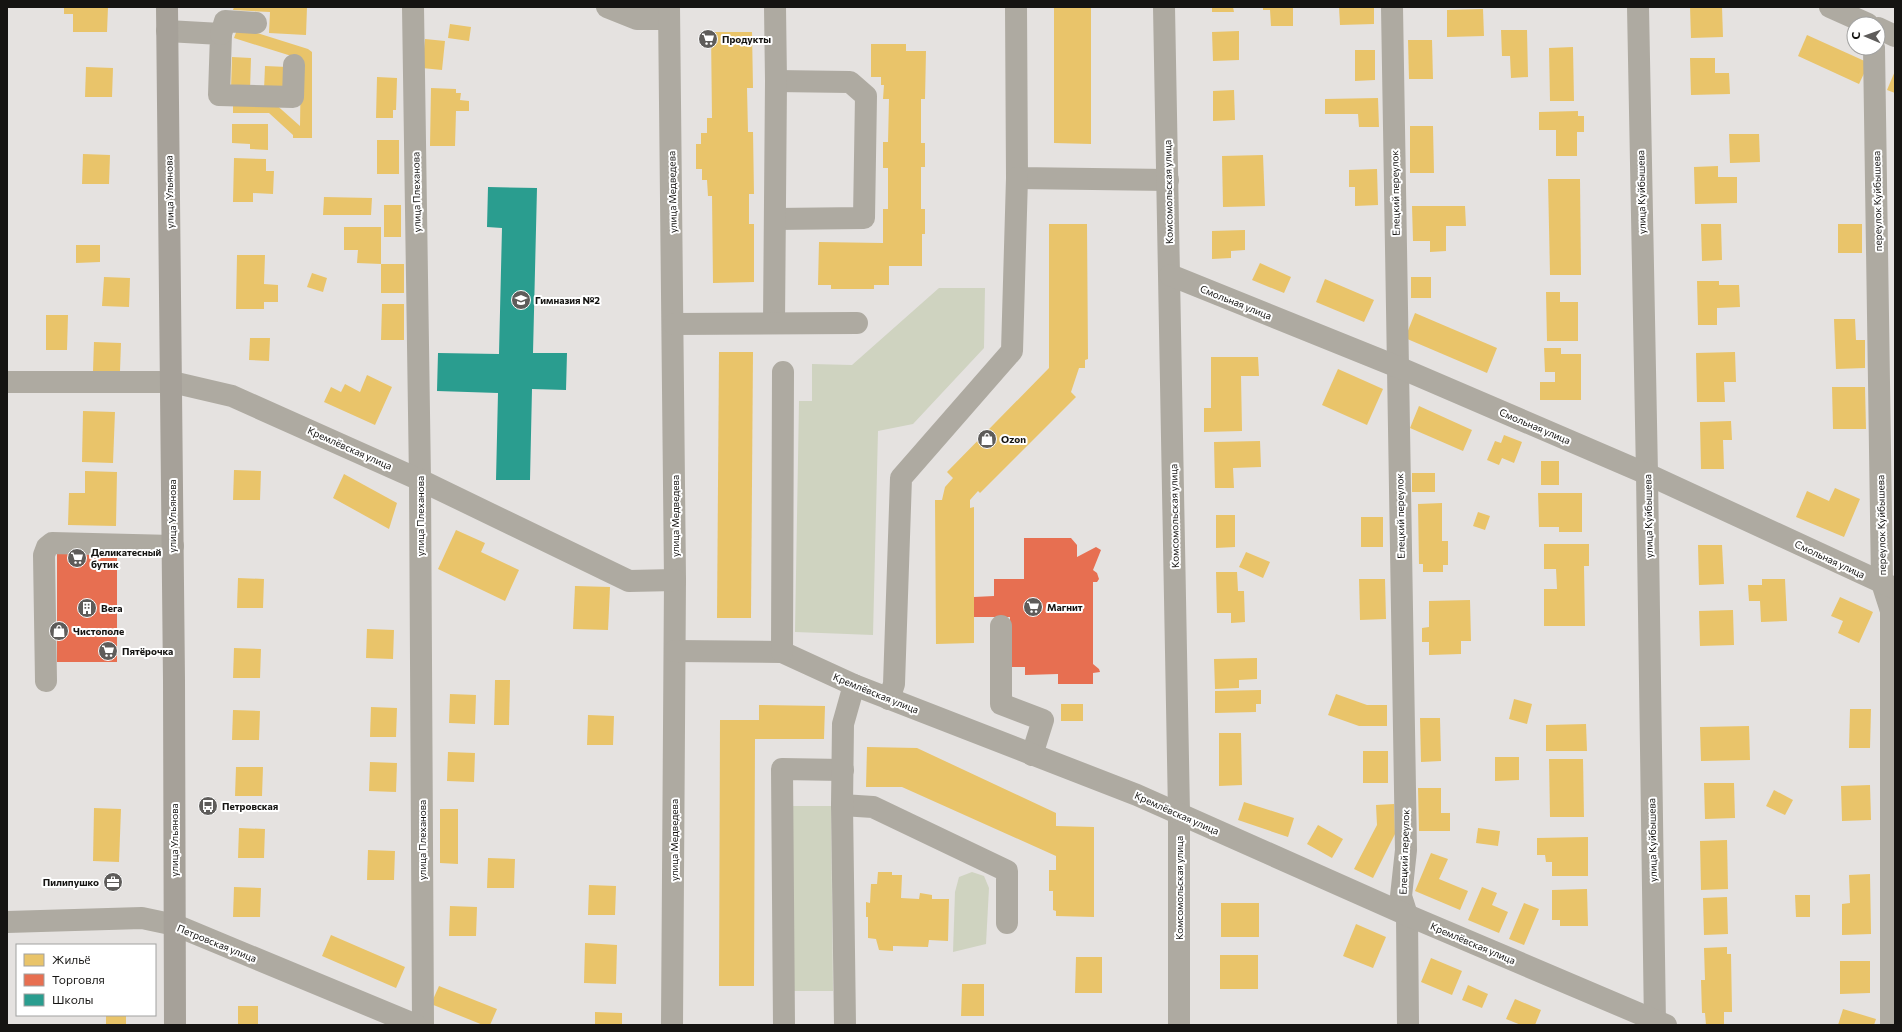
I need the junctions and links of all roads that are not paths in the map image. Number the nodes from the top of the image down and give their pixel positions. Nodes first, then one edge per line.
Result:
1 (167, 7) edge
2 (413, 7) edge
3 (607, 7) edge
4 (775, 7) edge
5 (1016, 7) edge
6 (1164, 7) edge
7 (1392, 7) edge
8 (1638, 7) edge
9 (1830, 7) edge
10 (669, 13) edge
11 (1850, 16) edge
12 (256, 23) dead end
13 (167, 31) junction
14 (220, 34) junction
15 (1874, 56) edge
16 (294, 64) dead end
17 (776, 81) junction
18 (1017, 178) junction
19 (1168, 180) junction
20 (775, 218) junction
21 (1170, 275) junction
22 (774, 323) junction
23 (858, 323) dead end
24 (674, 324) junction
25 (1398, 367) junction
26 (783, 372) dead end
27 (7, 382) edge
28 (172, 382) junction
29 (1647, 474) junction
30 (420, 480) junction
31 (173, 546) junction
32 (675, 580) junction
33 (1888, 586) edge
34 (1001, 626) dead end
35 (675, 652) junction
36 (782, 652) junction
37 (46, 681) dead end
38 (854, 685) junction
39 (889, 699) junction
40 (1032, 755) junction
41 (842, 770) junction
42 (842, 806) junction
43 (1179, 814) junction
44 (1407, 915) junction
45 (7, 922) edge
46 (1007, 923) dead end
47 (175, 925) junction
48 (1659, 1023) edge
49 (175, 1025) edge
50 (416, 1025) edge
51 (423, 1025) edge
52 (672, 1025) edge
53 (784, 1025) edge
54 (845, 1025) edge
55 (1179, 1025) edge
56 (1408, 1025) edge
57 (1891, 1025) edge

1 - 13 main road, улица Ульянова
2 - 30 street, улица Плеханова
3 - 10 street
4 - 17 street
5 - 18 street
6 - 19 street, Комсомольская улица
7 - 25 street, Елецкий переулок
8 - 29 street, улица Куйбышева
9 - 11 street
10 - 24 street, улица Медведева
12 - 14 street
13 - 14 street
13 - 28 main road, улица Ульянова
14 - 16 street
15 - 33 street, переулок Куйбышева
17 - 20 street
17 - 20 street
18 - 19 street
18 - 39 street
19 - 21 street, Комсомольская улица
20 - 22 street
21 - 25 street, Смольная улица
21 - 43 street, Комсомольская улица
22 - 23 street
22 - 24 street
24 - 32 street, улица Медведева
25 - 29 street, Смольная улица
25 - 44 street, Елецкий переулок
26 - 36 street
27 - 28 street, Кремлёвская улица
28 - 30 street, Кремлёвская улица
28 - 31 main road, улица Ульянова
29 - 33 street, Смольная улица
29 - 48 street, улица Куйбышева
30 - 32 street, Кремлёвская улица
30 - 51 street, улица Плеханова
31 - 37 street
31 - 47 main road, улица Ульянова
32 - 35 street, улица Медведева
33 - 57 street, переулок Куйбышева
34 - 40 street
35 - 36 street, Кремлёвская улица
35 - 52 street, улица Медведева
36 - 38 street, Кремлёвская улица
38 - 39 street, Кремлёвская улица
38 - 41 street
39 - 40 street, Кремлёвская улица
40 - 43 street, Кремлёвская улица
41 - 42 street
41 - 53 street
42 - 46 street
42 - 54 street
43 - 44 street, Кремлёвская улица
43 - 55 street, Комсомольская улица
44 - 48 street, Кремлёвская улица
44 - 56 street, Елецкий переулок
45 - 47 street, Петровская улица
47 - 49 main road, улица Ульянова
47 - 50 street, Петровская улица

